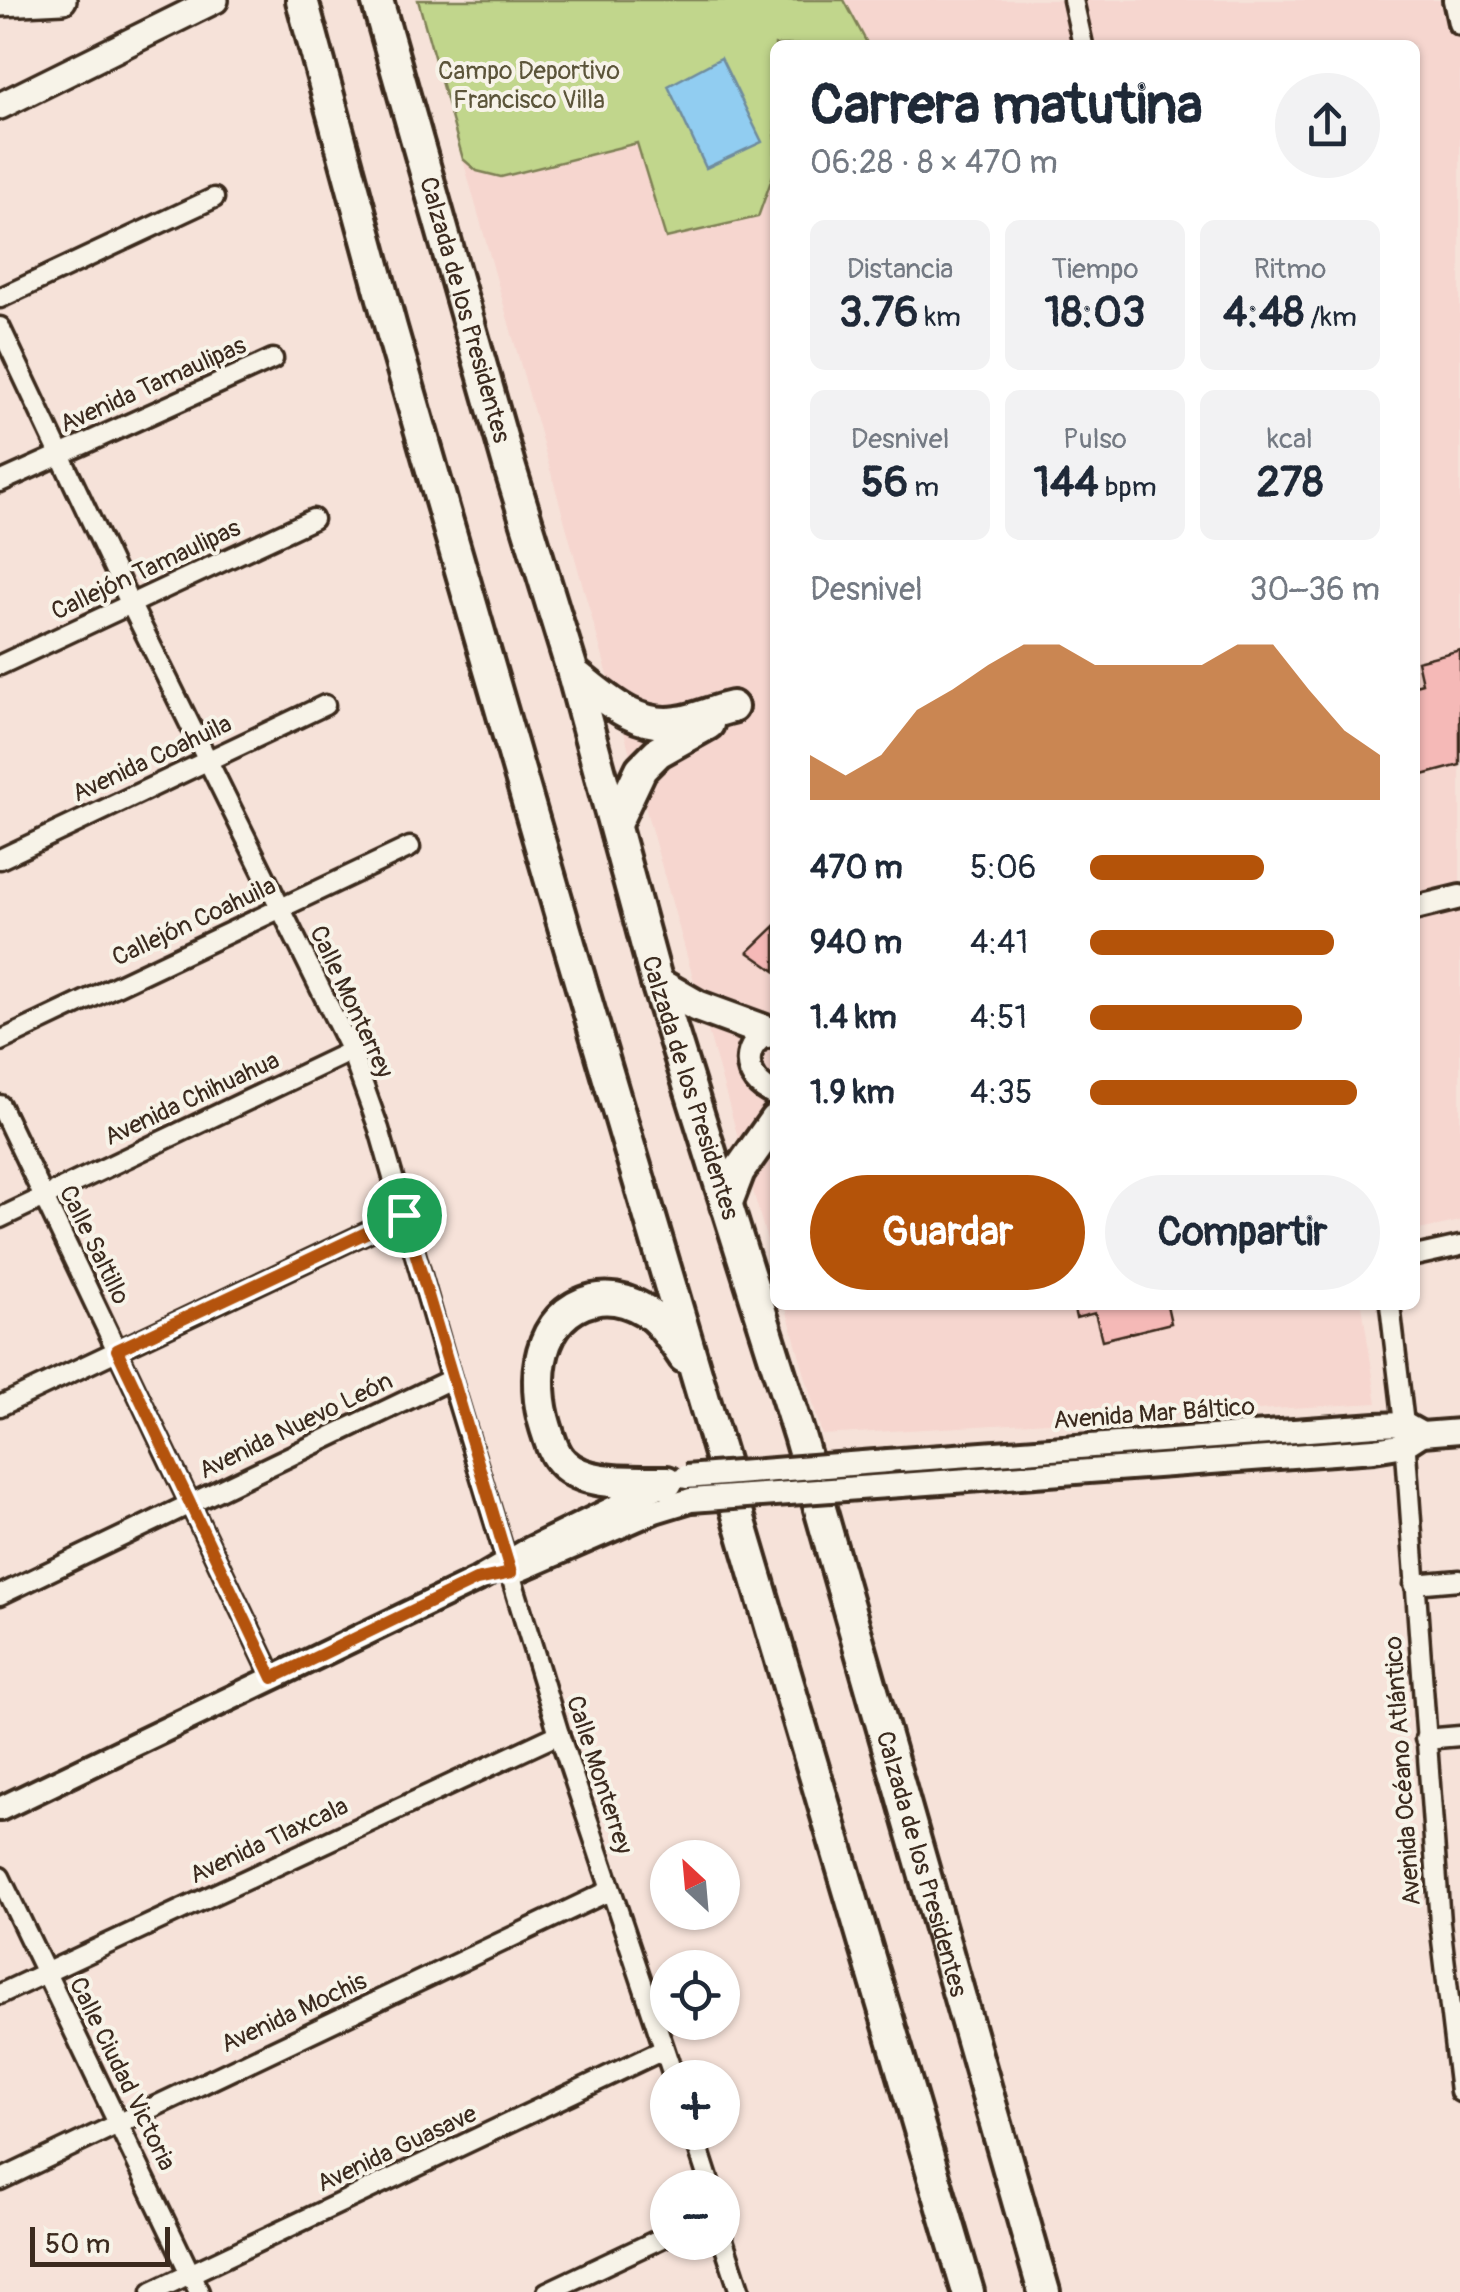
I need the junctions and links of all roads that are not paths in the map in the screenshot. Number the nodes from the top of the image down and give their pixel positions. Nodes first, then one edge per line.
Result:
1 (63, 0) edge
2 (215, 0) edge
3 (302, 0) edge
4 (377, 0) edge
5 (1073, 0) edge
6 (1455, 0) edge
7 (0, 3) edge
8 (1460, 22) edge
9 (1083, 40) edge
10 (0, 106) edge
11 (214, 198) dead end
12 (0, 298) edge
13 (0, 327) edge
14 (273, 359) dead end
15 (61, 454) junction
16 (0, 482) edge
17 (313, 520) dead end
18 (132, 604) junction
19 (0, 665) edge
20 (573, 673) junction
21 (325, 705) dead end
22 (209, 760) junction
23 (615, 824) junction
24 (410, 847) dead end
25 (0, 859) edge
26 (1460, 897) edge
27 (1420, 907) edge
28 (280, 908) junction
29 (658, 982) junction
30 (770, 1030) edge
31 (770, 1033) edge
32 (0, 1042) edge
33 (352, 1051) junction
34 (770, 1092) edge
35 (0, 1105) edge
36 (770, 1127) edge
37 (44, 1197) junction
38 (726, 1205) junction
39 (404, 1215) junction
40 (0, 1218) edge
41 (1460, 1246) edge
42 (1420, 1255) edge
43 (1391, 1310) edge
44 (117, 1350) junction
45 (696, 1374) junction
46 (451, 1380) junction
47 (0, 1406) edge
48 (1460, 1431) edge
49 (1410, 1434) junction
50 (681, 1486) junction
51 (191, 1504) junction
52 (510, 1567) junction
53 (1460, 1580) edge
54 (1414, 1584) junction
55 (0, 1594) edge
56 (273, 1678) junction
57 (559, 1734) junction
58 (1460, 1736) edge
59 (1424, 1739) junction
60 (0, 1809) edge
61 (0, 1877) edge
62 (610, 1890) junction
63 (1460, 1922) edge
64 (1440, 1923) junction
65 (45, 1973) junction
66 (0, 1994) edge
67 (664, 2050) junction
68 (668, 2060) edge
69 (1460, 2092) edge
70 (118, 2125) junction
71 (0, 2180) edge
72 (650, 2243) edge
73 (730, 2260) edge
74 (191, 2274) junction
75 (152, 2292) edge
76 (199, 2292) edge
77 (547, 2292) edge
78 (740, 2292) edge
79 (968, 2292) edge
80 (1044, 2292) edge

1 - 7 main road
2 - 10 main road
3 - 45 highway
4 - 20 highway, Calzada de los Presidentes
5 - 9 street
6 - 8 street
11 - 12 street
13 - 15 street, Calle Monterrey
14 - 15 street, Avenida Tamaulipas
15 - 16 street, Avenida Tamaulipas
15 - 18 street, Calle Monterrey
17 - 18 street, Callejón Tamaulipas
18 - 19 street, Callejón Tamaulipas
18 - 22 street, Calle Monterrey
20 - 23 highway, Calzada de los Presidentes
20 - 23 highway
21 - 22 street, Avenida Coahuila
22 - 25 street, Avenida Coahuila
22 - 28 street, Calle Monterrey
23 - 29 highway, Calzada de los Presidentes
24 - 28 street, Callejón Coahuila
26 - 27 street
28 - 32 street, Callejón Coahuila
28 - 33 street, Calle Monterrey
29 - 30 highway
29 - 38 highway, Calzada de los Presidentes
31 - 34 street
33 - 37 street, Avenida Chihuahua
33 - 39 street, Calle Monterrey
35 - 37 street, Calle Saltillo
36 - 38 highway
37 - 40 street, Avenida Chihuahua
37 - 44 street, Calle Saltillo
38 - 80 highway, Calzada de los Presidentes
39 - 44 street
39 - 46 street, Calle Monterrey
41 - 42 street
43 - 49 street, Avenida Océano Atlántico
44 - 47 street
44 - 51 street, Calle Saltillo
45 - 50 highway
45 - 79 highway
46 - 51 street, Avenida Nuevo León
46 - 52 street, Calle Monterrey
48 - 49 street, Avenida Mar Báltico
49 - 50 street, Avenida Mar Báltico, bridge
49 - 50 street, Avenida Mar Báltico, bridge
49 - 54 street, Avenida Océano Atlántico
50 - 52 street
51 - 55 street, Avenida Nuevo León
51 - 56 street, Calle Saltillo
52 - 56 street
52 - 57 street, Calle Monterrey
53 - 54 street
54 - 59 street, Avenida Océano Atlántico
56 - 60 street
57 - 62 street, Calle Monterrey
57 - 65 street, Avenida Tlaxcala
58 - 59 street
59 - 64 street, Avenida Océano Atlántico
61 - 65 street, Calle Ciudad Victoria
62 - 67 street, Calle Monterrey
62 - 70 street, Avenida Mochis
63 - 64 street
64 - 69 street, Avenida Océano Atlántico
65 - 66 street, Avenida Tlaxcala
65 - 70 street, Calle Ciudad Victoria
67 - 68 street, Calle Monterrey
67 - 74 street, Avenida Guasave
70 - 71 street, Avenida Mochis
70 - 74 street, Calle Ciudad Victoria
72 - 77 street
73 - 78 street
74 - 75 street, Avenida Guasave
74 - 76 street, Calle Ciudad Victoria

